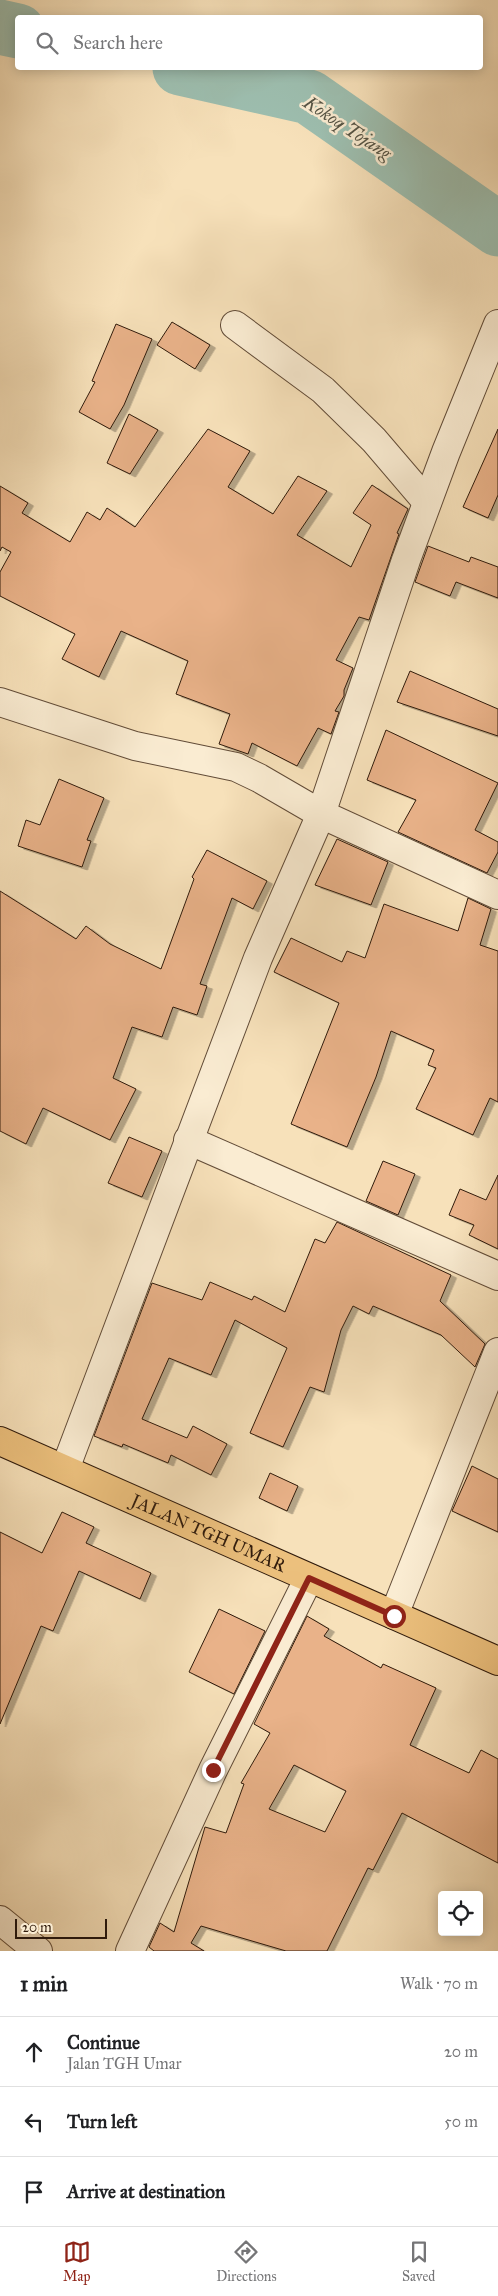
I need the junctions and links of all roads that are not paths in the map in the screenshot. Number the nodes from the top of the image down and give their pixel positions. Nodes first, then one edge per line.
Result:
1 (498, 324) edge
2 (235, 325) dead end
3 (427, 502) junction
4 (0, 702) edge
5 (321, 814) junction
6 (498, 895) edge
7 (188, 1140) junction
8 (498, 1276) edge
9 (498, 1352) edge
10 (0, 1441) edge
11 (65, 1469) junction
12 (309, 1578) junction
13 (394, 1616) junction
14 (498, 1661) edge
15 (0, 1920) edge
16 (38, 1951) edge
17 (130, 1951) edge

1 - 3 street
2 - 3 street
3 - 5 street
4 - 5 street
5 - 6 street
5 - 7 street
7 - 8 street
7 - 11 street
9 - 13 street
10 - 11 main road, JALAN TGH UMAR
11 - 12 main road, JALAN TGH UMAR
12 - 13 main road, JALAN TGH UMAR
12 - 17 street
13 - 14 main road, JALAN TGH UMAR
15 - 16 street

